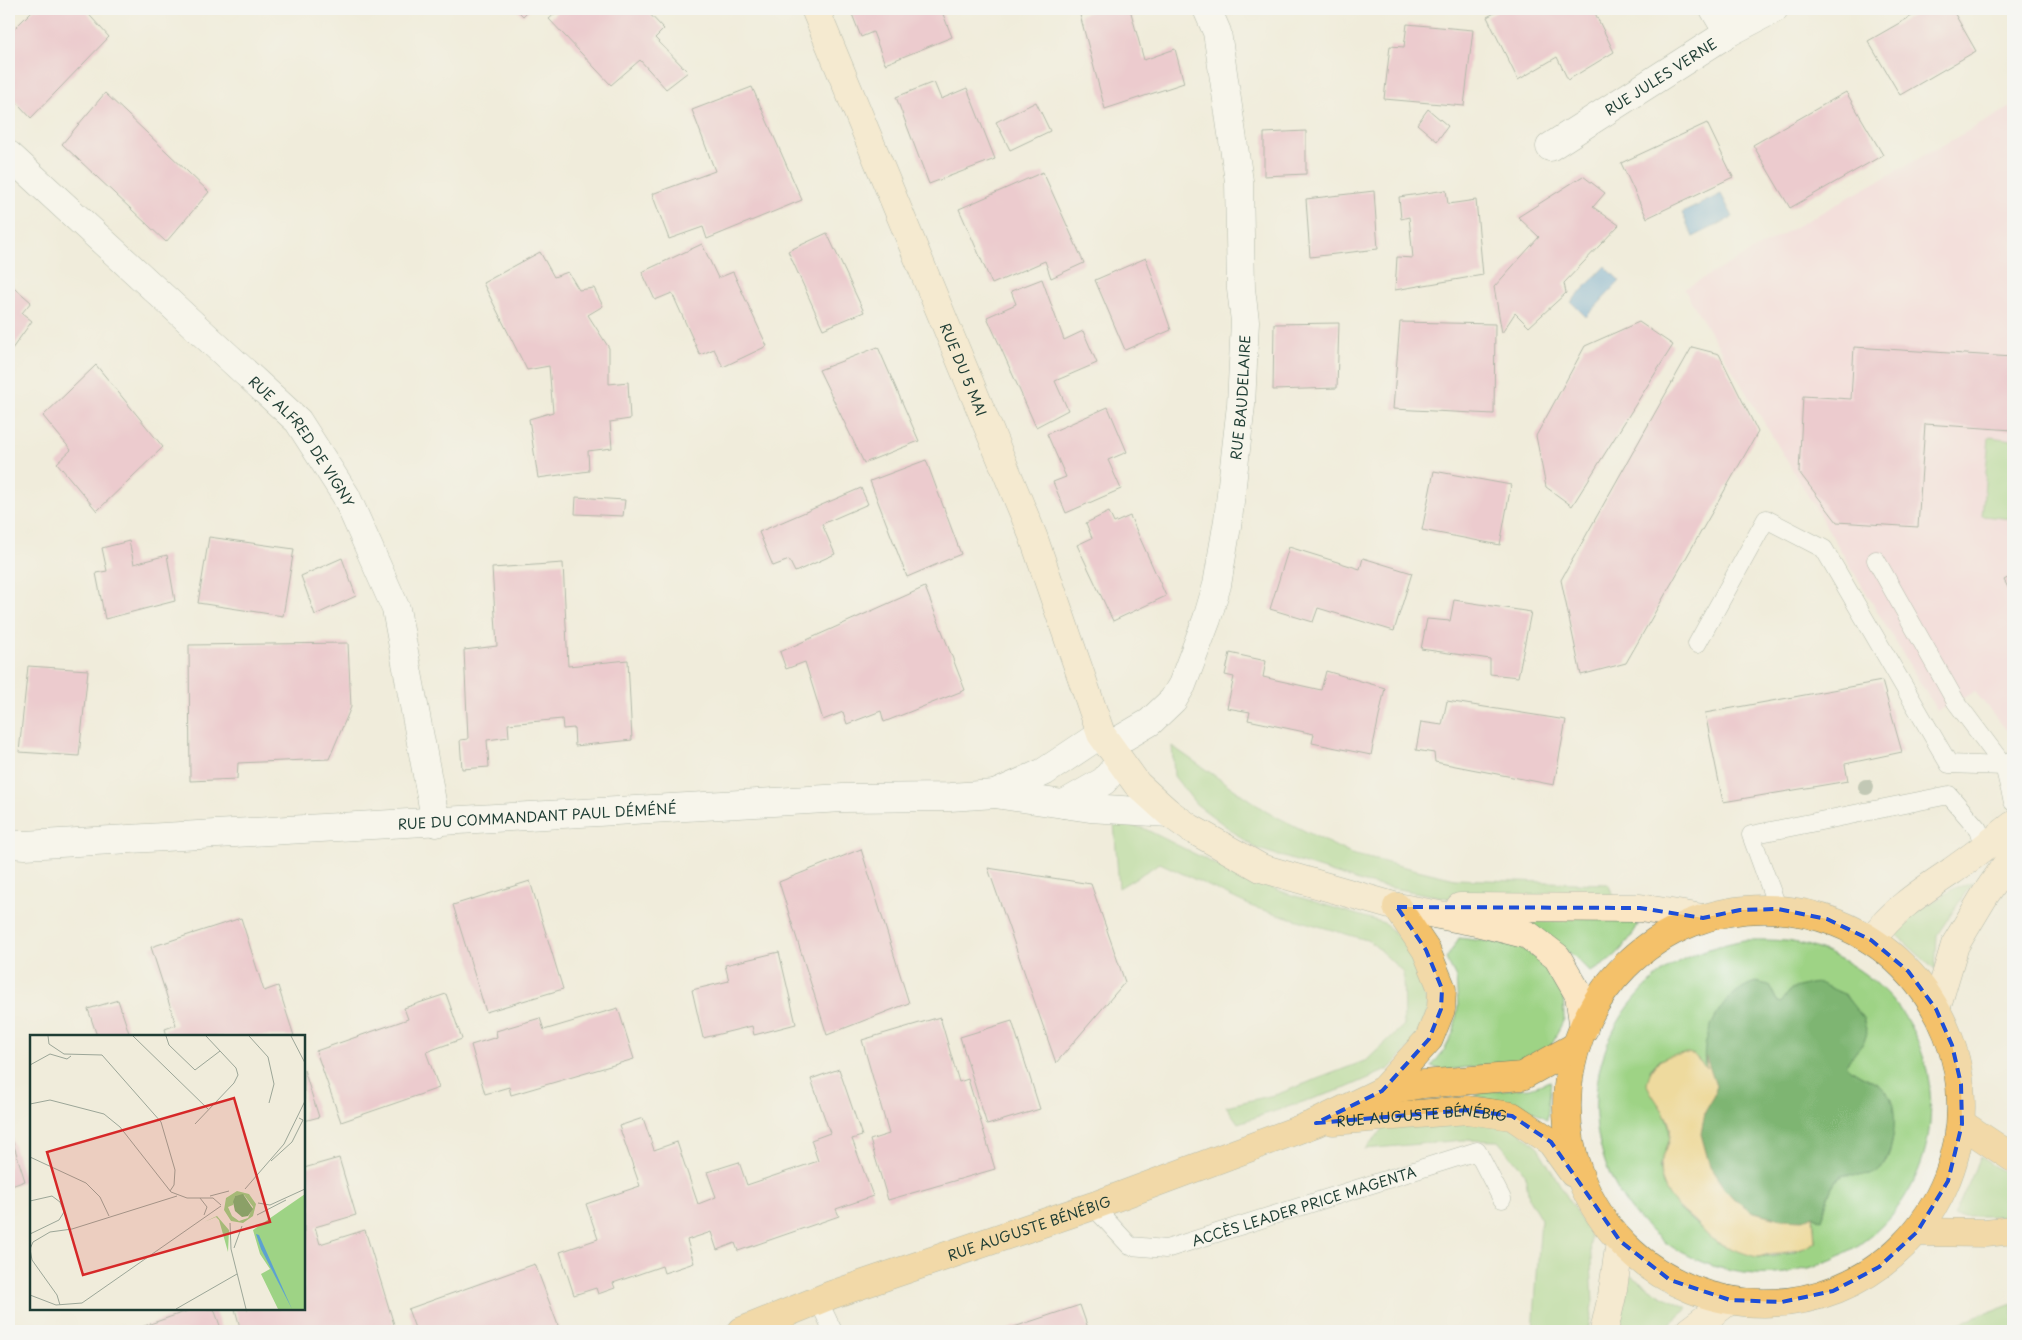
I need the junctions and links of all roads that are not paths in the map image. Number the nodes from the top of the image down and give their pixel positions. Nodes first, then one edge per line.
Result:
1 (815, 9) edge
2 (1207, 9) edge
3 (1714, 9) edge
4 (1774, 9) edge
5 (1728, 33) junction
6 (1550, 147) dead end
7 (9, 155) edge
8 (1876, 560) dead end
9 (1697, 644) dead end
10 (1110, 747) junction
11 (2008, 762) edge
12 (995, 794) junction
13 (2013, 802) edge
14 (1064, 804) junction
15 (1169, 813) junction
16 (436, 823) junction
17 (2013, 825) edge
18 (9, 844) edge
19 (1984, 848) junction
20 (2013, 855) edge
21 (1397, 907) junction
22 (1778, 909) junction
23 (1702, 918) junction
24 (1872, 940) junction
25 (1936, 1009) junction
26 (1580, 1037) junction
27 (1382, 1091) junction
28 (1316, 1123) junction
29 (1962, 1124) junction
30 (2013, 1158) edge
31 (1585, 1190) junction
32 (1502, 1199) dead end
33 (1093, 1206) junction
34 (2013, 1230) edge
35 (1917, 1232) junction
36 (1620, 1241) junction
37 (818, 1300) junction
38 (1730, 1300) junction
39 (742, 1331) edge
40 (833, 1331) edge
41 (1604, 1331) edge
42 (1689, 1331) edge

1 - 10 main road, RUE DU 5 MAI
2 - 10 street, RUE BAUDELAIRE
3 - 5 street
4 - 5 street, RUE JULES VERNE
5 - 6 street, RUE JULES VERNE
7 - 16 street, RUE ALFRED DE VIGNY
8 - 11 lane
9 - 11 lane
10 - 12 street, RUE BAUDELAIRE
10 - 14 street
10 - 15 main road
11 - 13 lane
12 - 14 street, RUE DU COMMANDANT PAUL DÉMÉNÉ
12 - 16 street, RUE DU COMMANDANT PAUL DÉMÉNÉ
14 - 15 street, RUE DU COMMANDANT PAUL DÉMÉNÉ
15 - 21 main road
16 - 18 street, RUE DU COMMANDANT PAUL DÉMÉNÉ
17 - 19 main road
19 - 22 lane
19 - 24 main road
20 - 25 main road
21 - 23 main road
21 - 26 main road
21 - 27 main road
22 - 23 main road, RUE AUGUSTE BÉNÉBIG
22 - 24 main road, RUE AUGUSTE BÉNÉBIG
23 - 26 main road, RUE AUGUSTE BÉNÉBIG
24 - 25 main road, RUE AUGUSTE BÉNÉBIG
25 - 29 main road, RUE AUGUSTE BÉNÉBIG
26 - 27 main road, RUE AUGUSTE BÉNÉBIG
26 - 31 main road
27 - 28 main road, RUE AUGUSTE BÉNÉBIG
28 - 31 main road, RUE AUGUSTE BÉNÉBIG
28 - 33 main road, RUE AUGUSTE BÉNÉBIG
29 - 30 main road
29 - 35 main road, RUE AUGUSTE BÉNÉBIG
31 - 36 main road, RUE AUGUSTE BÉNÉBIG
32 - 33 lane, ACCÈS LEADER PRICE MAGENTA
33 - 37 main road, RUE AUGUSTE BÉNÉBIG
34 - 35 main road
35 - 38 main road, RUE AUGUSTE BÉNÉBIG
36 - 38 main road, RUE AUGUSTE BÉNÉBIG
36 - 41 main road
37 - 39 main road, RUE AUGUSTE BÉNÉBIG
37 - 40 lane
38 - 42 main road

